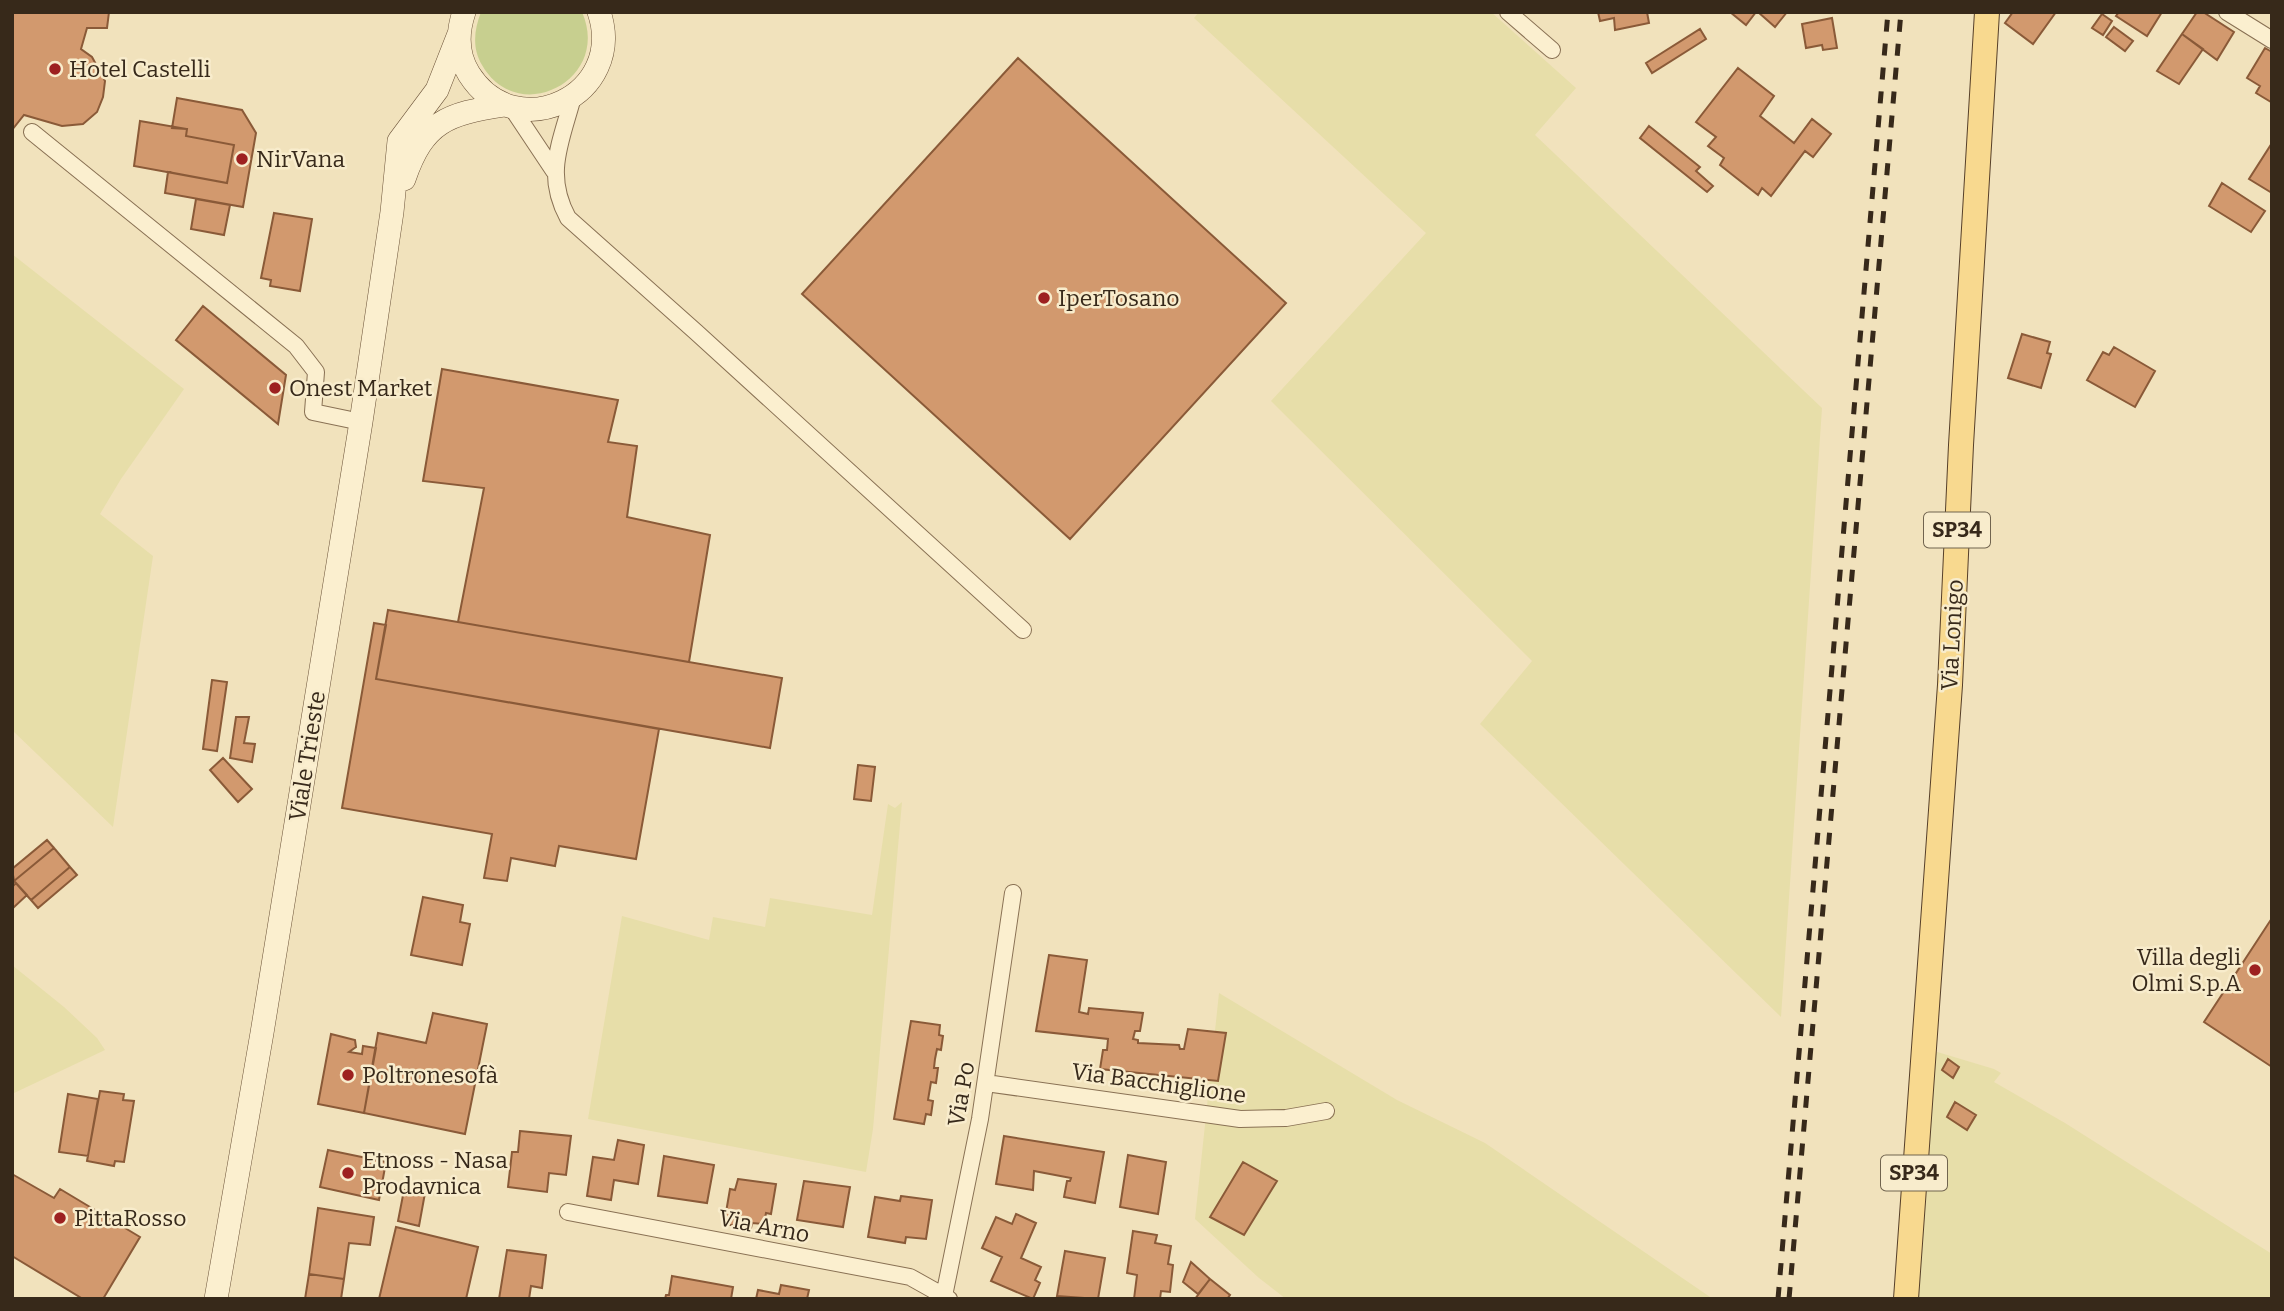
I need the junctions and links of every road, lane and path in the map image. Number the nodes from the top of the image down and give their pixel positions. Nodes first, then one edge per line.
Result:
1 (599, 12) edge
2 (1508, 12) edge
3 (1987, 12) edge
4 (2227, 12) edge
5 (461, 20) edge
6 (2272, 40) edge
7 (1552, 50) dead end
8 (573, 97) junction
9 (508, 106) junction
10 (32, 132) dead end
11 (554, 171) junction
12 (392, 212) junction
13 (361, 422) junction
14 (1023, 630) dead end
15 (1013, 893) dead end
16 (986, 1083) junction
17 (1326, 1111) dead end
18 (568, 1212) dead end
19 (945, 1298) edge
20 (216, 1299) edge
21 (1906, 1299) edge

1 - 8 main road
2 - 7 street
3 - 21 main road, Via Lonigo / SP34
4 - 6 street
5 - 9 main road, Viale Trieste
5 - 12 main road, Viale Trieste
8 - 9 main road, Viale Trieste
8 - 11 street
9 - 11 street
9 - 12 main road, Viale Trieste
10 - 13 street
11 - 14 street
12 - 13 main road, Viale Trieste
13 - 20 main road, Viale Trieste
15 - 16 street, Via Po
16 - 17 street, Via Bacchiglione
16 - 19 street, Via Po
18 - 19 street, Via Arno

